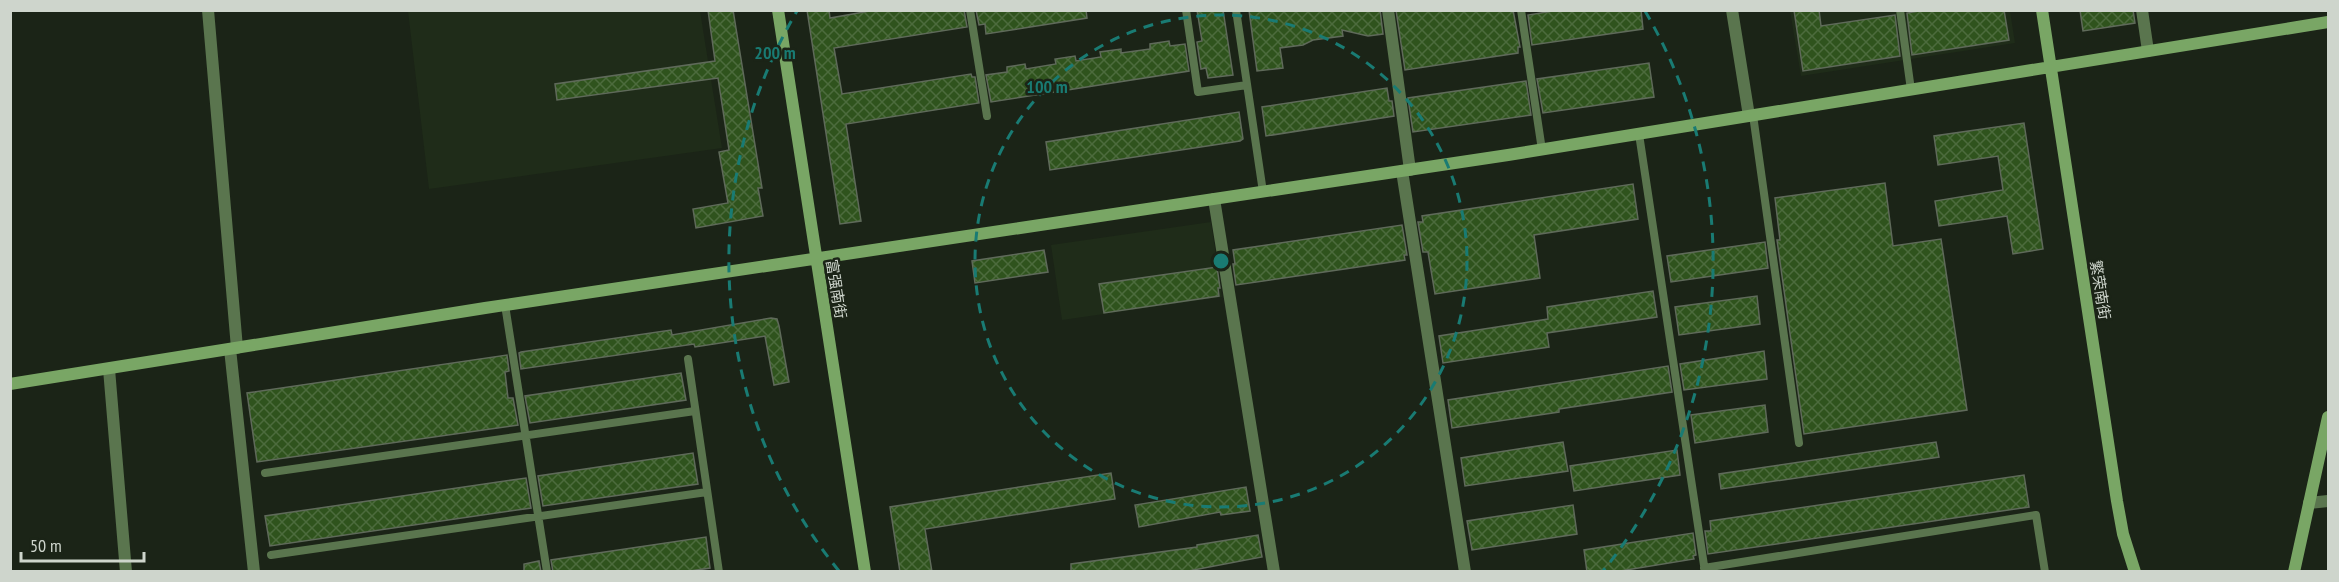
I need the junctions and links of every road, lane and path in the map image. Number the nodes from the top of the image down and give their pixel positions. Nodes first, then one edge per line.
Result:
1 (208, 10) edge
2 (778, 10) edge
3 (970, 10) edge
4 (1186, 10) edge
5 (1236, 10) edge
6 (1388, 10) edge
7 (1521, 10) edge
8 (1732, 10) edge
9 (1900, 10) edge
10 (2043, 10) edge
11 (2142, 10) edge
12 (2328, 22) edge
13 (2148, 51) junction
14 (2051, 67) junction
15 (1247, 85) junction
16 (1911, 90) junction
17 (987, 116) dead end
18 (1751, 116) junction
19 (1639, 134) junction
20 (1542, 150) junction
21 (1406, 170) junction
22 (1263, 192) junction
23 (1214, 199) junction
24 (816, 259) junction
25 (506, 306) junction
26 (234, 349) junction
27 (688, 359) dead end
28 (109, 369) junction
29 (10, 384) edge
30 (695, 411) junction
31 (2328, 417) edge
32 (526, 435) junction
33 (1799, 442) dead end
34 (265, 473) dead end
35 (707, 492) junction
36 (2328, 501) edge
37 (2309, 503) junction
38 (538, 516) junction
39 (271, 555) dead end
40 (1704, 570) edge
41 (126, 572) edge
42 (254, 572) edge
43 (547, 572) edge
44 (719, 572) edge
45 (865, 572) edge
46 (1274, 572) edge
47 (1465, 572) edge
48 (2045, 572) edge
49 (2135, 572) edge
50 (2294, 572) edge

1 - 26 street
2 - 24 street, 富强南街
3 - 17 lane
4 - 15 lane
5 - 15 lane
6 - 21 street
7 - 20 lane
8 - 18 street
9 - 16 lane
10 - 14 street, 繁荣南街
11 - 13 street
12 - 13 street
13 - 14 street
14 - 16 street
14 - 49 street, 繁荣南街
15 - 22 lane
16 - 18 street
18 - 19 street
18 - 33 lane
19 - 20 street
19 - 40 lane
20 - 21 street
21 - 22 street
21 - 47 street
22 - 23 street
23 - 24 street
23 - 46 street
24 - 25 street
24 - 45 street, 富强南街
25 - 26 street
25 - 32 lane
26 - 28 street
26 - 42 street
27 - 30 lane
28 - 29 street
28 - 41 street
30 - 32 lane
30 - 35 lane
31 - 37 street
32 - 34 lane
32 - 38 lane
35 - 38 lane
35 - 44 lane
36 - 37 street
37 - 50 street
38 - 39 lane
38 - 43 lane
40 - 48 lane

